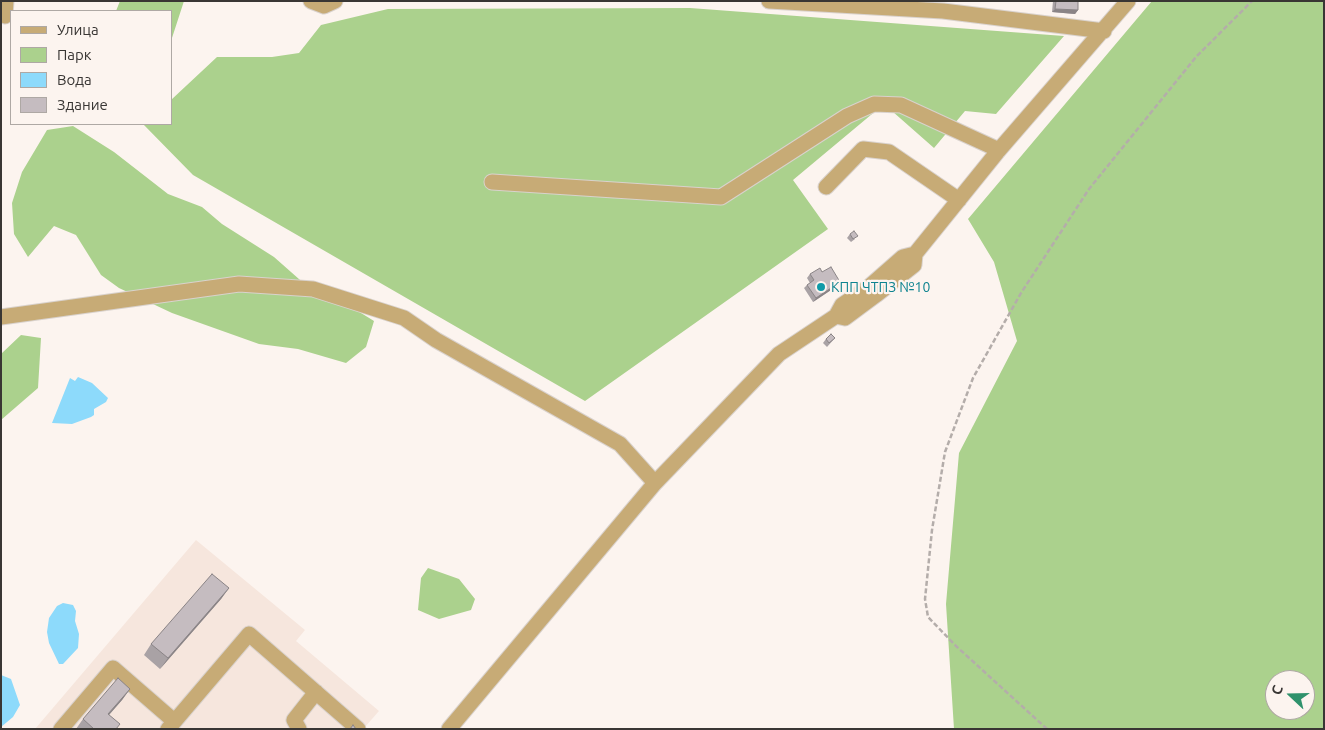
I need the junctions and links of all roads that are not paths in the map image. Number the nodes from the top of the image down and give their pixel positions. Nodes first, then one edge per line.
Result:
1 (311, 1) edge
2 (335, 1) edge
3 (769, 1) edge
4 (1128, 1) edge
5 (789, 2) edge
6 (943, 6) edge
7 (1104, 31) junction
8 (999, 150) junction
9 (492, 182) dead end
10 (826, 187) dead end
11 (959, 200) junction
12 (1, 317) edge
13 (656, 483) junction
14 (316, 692) junction
15 (171, 725) edge
16 (61, 729) edge
17 (299, 729) edge
18 (358, 729) edge
19 (449, 729) edge

1 - 2 street
3 - 5 street
4 - 7 street
5 - 6 street
6 - 7 street
7 - 8 street
8 - 9 street
8 - 11 street
10 - 11 street
11 - 13 street
12 - 13 street
13 - 19 street
14 - 15 street
14 - 17 street
14 - 18 street
15 - 16 street

